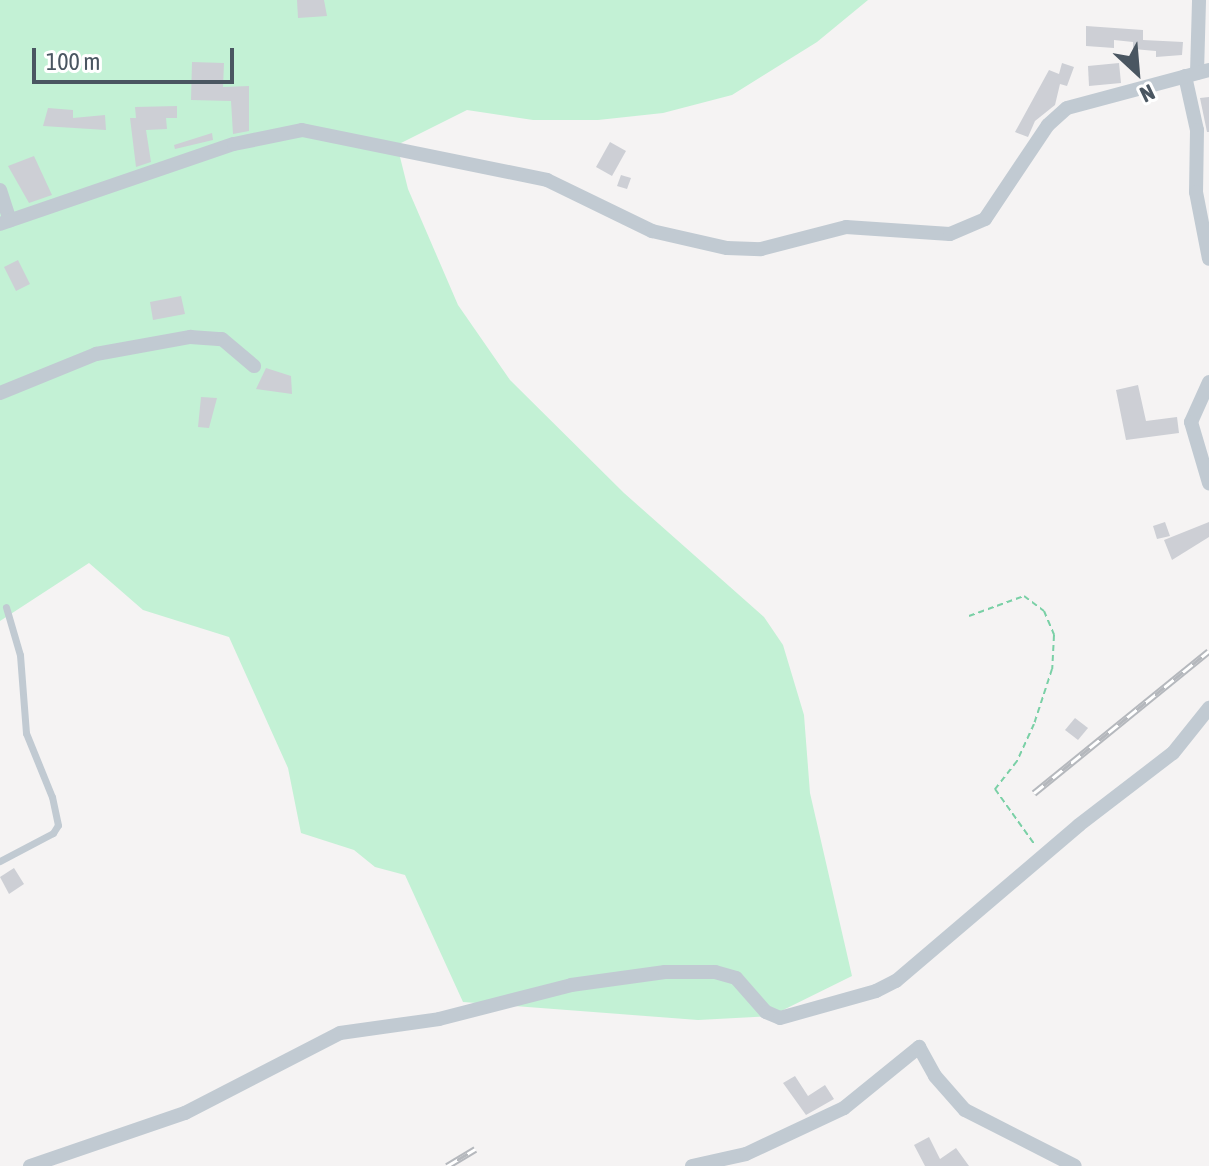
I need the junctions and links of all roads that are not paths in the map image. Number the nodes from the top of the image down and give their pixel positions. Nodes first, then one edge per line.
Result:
1 (1199, 0) edge
2 (1197, 73) edge
3 (0, 190) edge
4 (5, 222) edge
5 (1209, 259) edge
6 (254, 366) dead end
7 (1209, 382) edge
8 (0, 393) edge
9 (1209, 483) edge
10 (6, 607) dead end
11 (1209, 708) edge
12 (0, 861) edge
13 (30, 1166) edge
14 (692, 1166) edge
15 (1075, 1166) edge

1 - 2 street
2 - 4 street
2 - 5 street
3 - 4 street
6 - 8 street
7 - 9 street
10 - 12 lane
11 - 13 street
14 - 15 street

